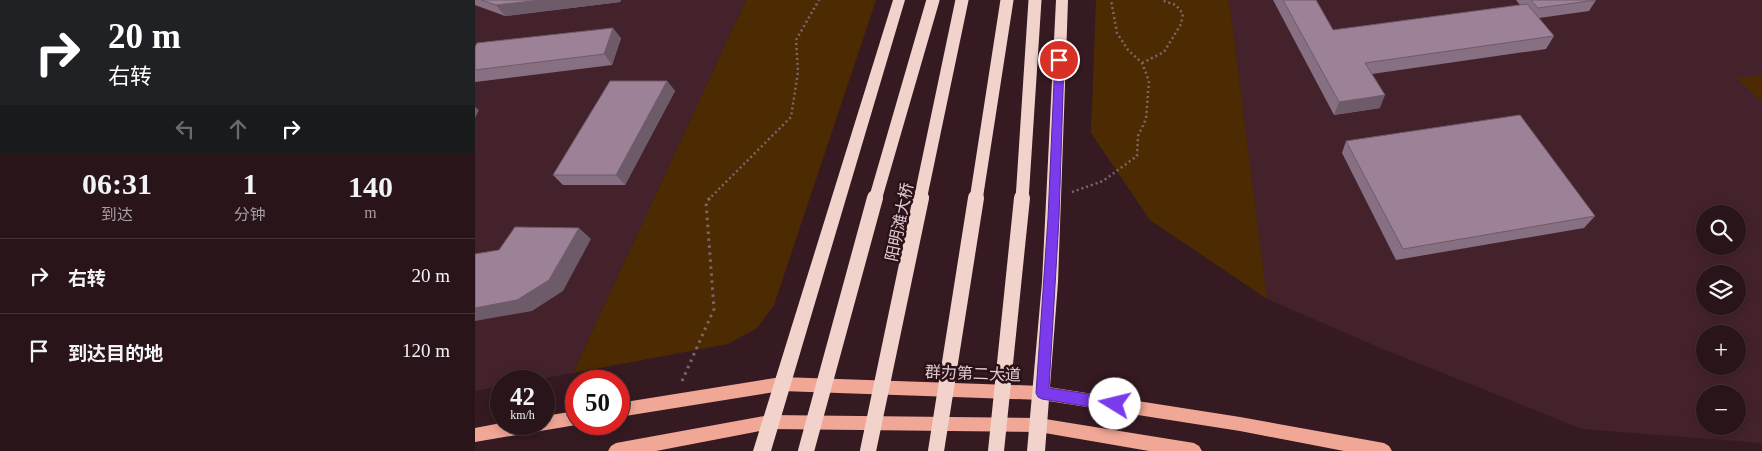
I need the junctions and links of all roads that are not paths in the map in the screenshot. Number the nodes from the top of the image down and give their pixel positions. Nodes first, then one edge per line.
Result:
1 (899, 0) edge
2 (933, 0) edge
3 (962, 0) edge
4 (1007, 0) edge
5 (1035, 0) edge
6 (1061, 0) edge
7 (781, 384) junction
8 (1042, 393) junction
9 (630, 408) edge
10 (770, 422) junction
11 (1039, 426) junction
12 (490, 433) edge
13 (475, 435) edge
14 (616, 451) edge
15 (762, 451) edge
16 (806, 451) edge
17 (868, 451) edge
18 (937, 451) edge
19 (996, 451) edge
20 (1036, 451) edge
21 (1194, 451) edge
22 (1383, 451) edge

1 - 7 highway
2 - 16 highway, bridge
3 - 17 highway, 阳明滩大桥, bridge
4 - 18 highway, bridge
5 - 19 highway, bridge
6 - 8 highway
7 - 8 main road, 群力第二大道
7 - 9 main road, 群力第二大道
7 - 10 highway
8 - 11 highway
8 - 22 main road, 群力第二大道
10 - 11 main road
10 - 14 main road
10 - 15 highway
11 - 20 highway
11 - 21 main road
12 - 13 main road

